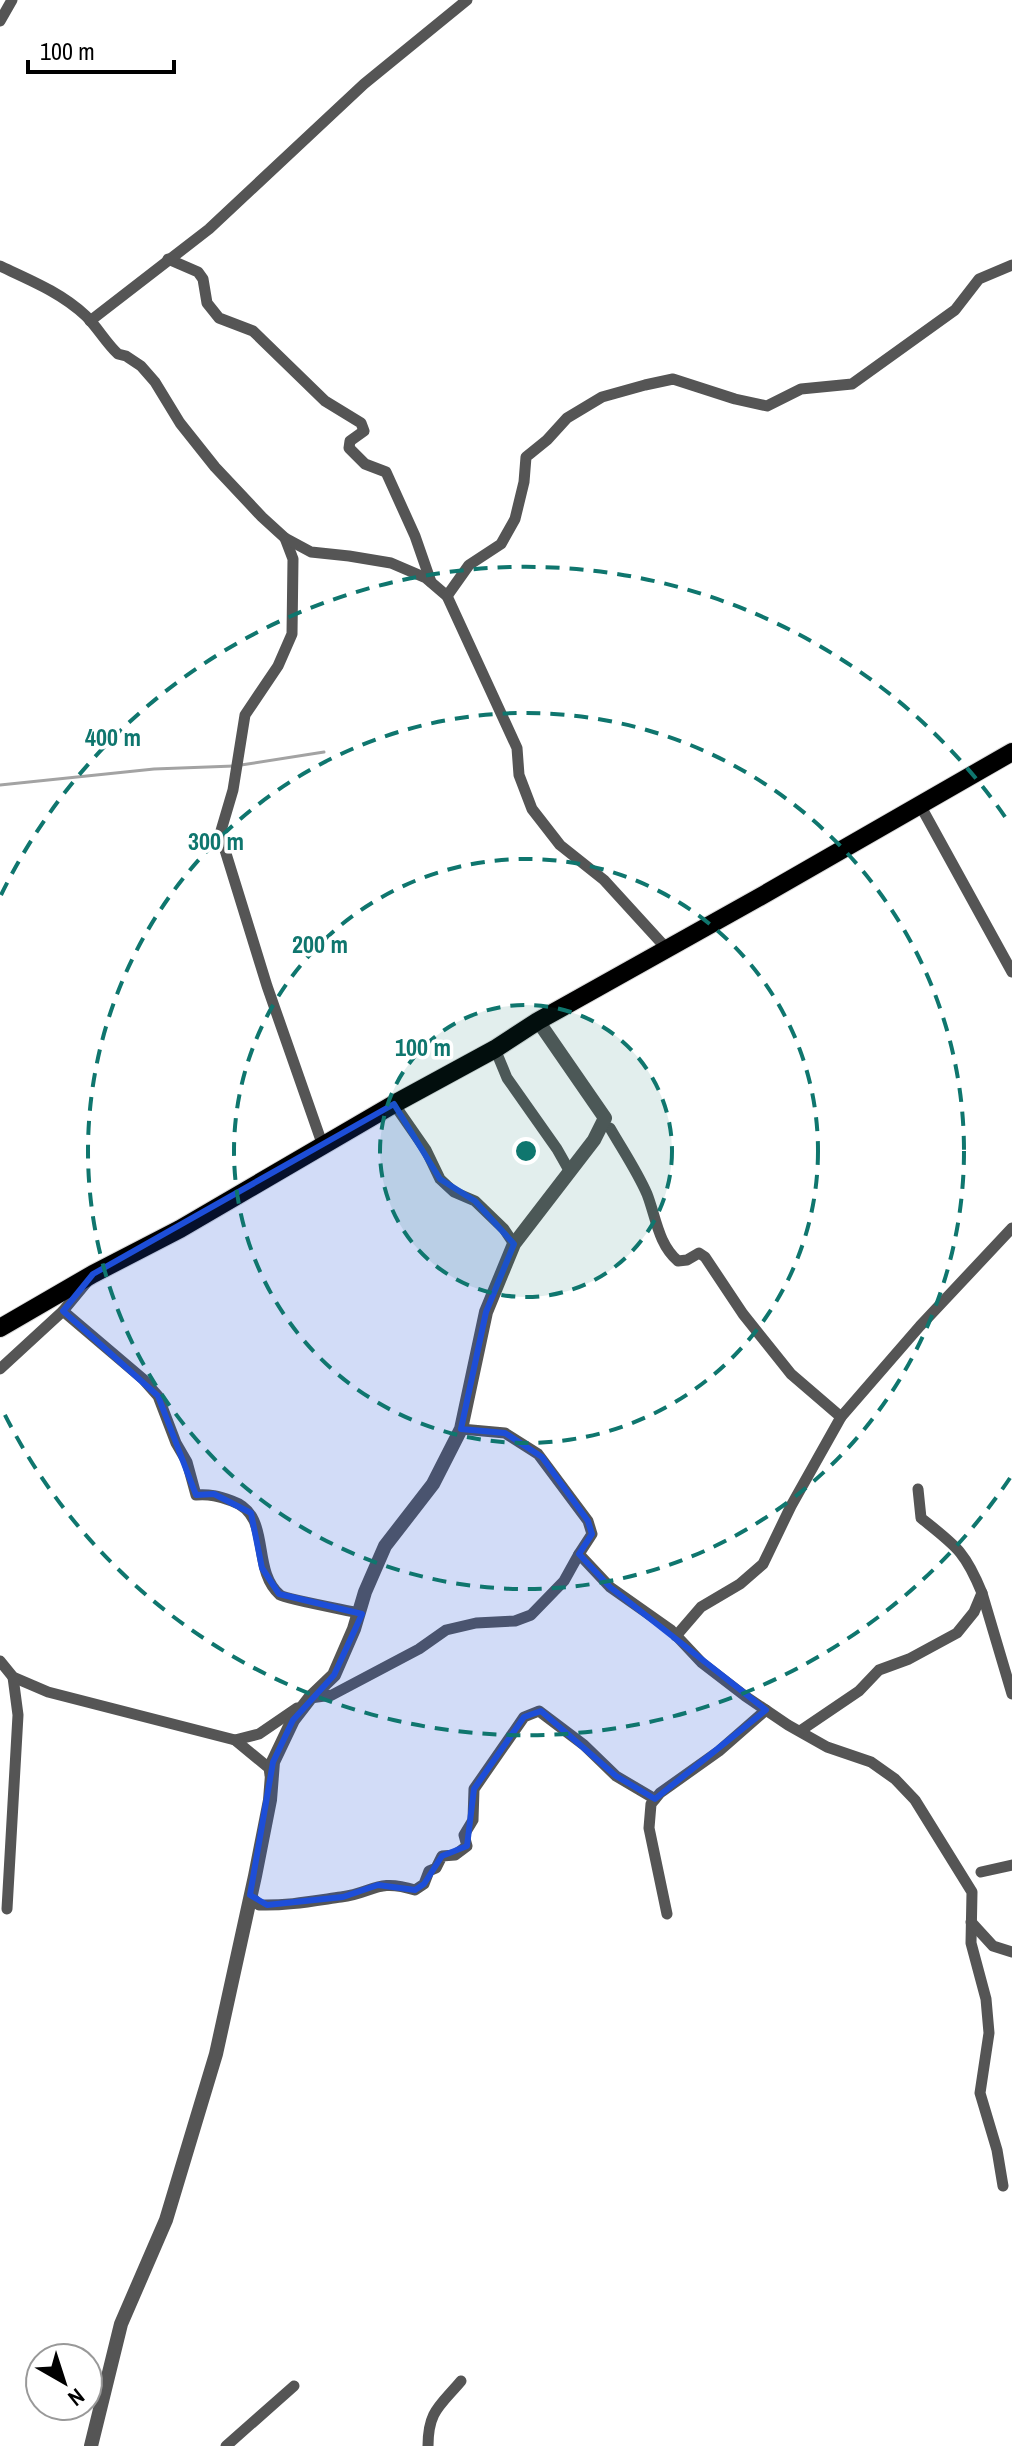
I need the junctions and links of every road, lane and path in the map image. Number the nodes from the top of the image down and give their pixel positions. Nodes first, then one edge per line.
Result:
1 (12, 0) edge
2 (467, 0) edge
3 (0, 21) edge
4 (168, 259) junction
5 (1012, 265) edge
6 (0, 266) edge
7 (90, 321) junction
8 (285, 538) junction
9 (431, 583) junction
10 (447, 596) junction
11 (1012, 752) edge
12 (920, 805) junction
13 (667, 949) junction
14 (1012, 972) edge
15 (538, 1021) junction
16 (495, 1049) junction
17 (394, 1104) junction
18 (610, 1128) dead end
19 (323, 1146) junction
20 (570, 1172) junction
21 (1012, 1228) edge
22 (514, 1244) junction
23 (93, 1274) junction
24 (63, 1311) junction
25 (0, 1328) edge
26 (0, 1369) edge
27 (841, 1417) junction
28 (461, 1429) junction
29 (918, 1489) dead end
30 (579, 1554) junction
31 (982, 1593) junction
32 (359, 1613) junction
33 (676, 1636) junction
34 (0, 1661) edge
35 (13, 1677) junction
36 (1012, 1694) edge
37 (310, 1698) junction
38 (766, 1710) junction
39 (800, 1731) junction
40 (235, 1740) junction
41 (271, 1782) junction
42 (655, 1799) junction
43 (1012, 1865) edge
44 (981, 1872) dead end
45 (250, 1895) junction
46 (7, 1909) dead end
47 (667, 1914) dead end
48 (971, 1922) junction
49 (1012, 1952) edge
50 (1003, 2186) dead end
51 (461, 2381) dead end
52 (294, 2386) dead end
53 (91, 2446) edge
54 (226, 2446) edge
55 (428, 2446) edge

1 - 3 street
2 - 4 street
4 - 7 street
4 - 9 street
5 - 10 street
6 - 7 street
7 - 8 street
8 - 9 street
8 - 19 street
9 - 10 street
10 - 13 street
11 - 12 main road
12 - 13 main road
12 - 14 street
13 - 15 main road
15 - 16 main road
15 - 20 street
16 - 17 main road
16 - 20 street
17 - 19 main road
17 - 22 street
18 - 27 street
19 - 23 main road
20 - 22 street
21 - 27 street
22 - 28 street
23 - 24 street
23 - 25 main road
24 - 26 street
24 - 32 street
27 - 33 street
28 - 30 street
28 - 32 street
29 - 31 street
30 - 33 street
30 - 37 street
31 - 36 street
31 - 39 street
32 - 37 street
33 - 38 street
34 - 35 street
35 - 40 street
35 - 46 street
37 - 40 street
37 - 41 street
38 - 39 street
38 - 42 street
39 - 48 street
40 - 41 street
41 - 45 street
42 - 45 street
42 - 47 street
43 - 44 street
45 - 53 street
48 - 49 street
48 - 50 street
51 - 55 street
52 - 54 street

